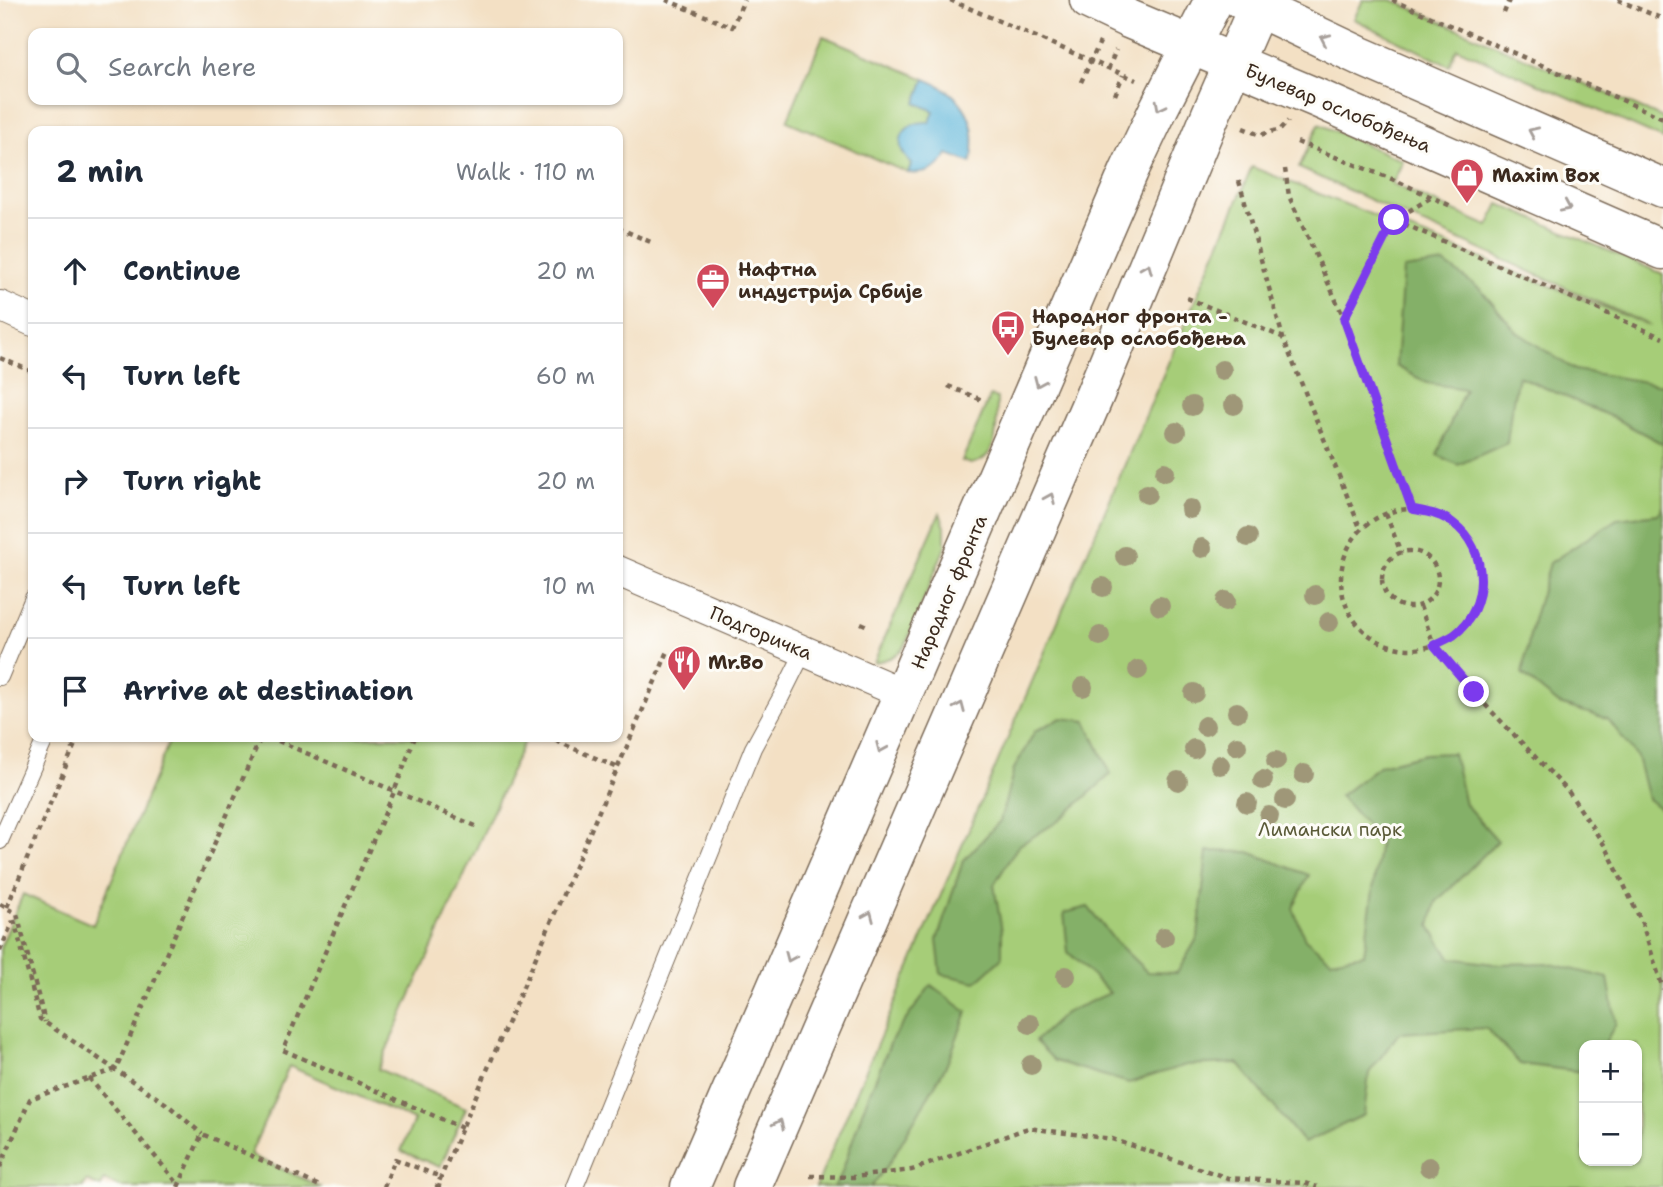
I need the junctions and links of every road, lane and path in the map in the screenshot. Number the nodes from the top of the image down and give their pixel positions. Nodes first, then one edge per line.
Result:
1 (666, 0) edge
2 (744, 0) edge
3 (950, 0) edge
4 (1089, 0) edge
5 (1214, 0) edge
6 (1392, 0) edge
7 (1509, 0) edge
8 (1618, 0) edge
9 (1254, 2) edge
10 (1504, 13) dead end
11 (1663, 19) edge
12 (1191, 46) junction
13 (1233, 64) junction
14 (1115, 95) dead end
15 (1663, 118) edge
16 (1297, 142) dead end
17 (1285, 169) dead end
18 (1239, 181) dead end
19 (1663, 188) edge
20 (1432, 197) junction
21 (1451, 206) dead end
22 (1394, 220) junction
23 (623, 230) edge
24 (653, 243) dead end
25 (1663, 250) edge
26 (1187, 298) dead end
27 (0, 306) edge
28 (28, 319) edge
29 (1344, 319) junction
30 (1283, 338) junction
31 (1663, 338) edge
32 (0, 358) edge
33 (28, 370) edge
34 (948, 386) dead end
35 (982, 400) dead end
36 (1412, 509) junction
37 (1386, 514) junction
38 (1361, 530) junction
39 (1401, 553) junction
40 (623, 573) edge
41 (1420, 606) junction
42 (28, 610) edge
43 (861, 623) dead end
44 (868, 626) dead end
45 (1434, 645) junction
46 (669, 649) dead end
47 (804, 651) junction
48 (0, 677) edge
49 (904, 694) junction
50 (44, 742) edge
51 (76, 742) edge
52 (259, 742) edge
53 (280, 742) edge
54 (413, 742) edge
55 (558, 742) edge
56 (616, 767) junction
57 (394, 792) junction
58 (478, 827) dead end
59 (0, 841) edge
60 (0, 904) edge
61 (7, 907) junction
62 (17, 914) junction
63 (14, 920) junction
64 (0, 950) edge
65 (1663, 989) edge
66 (46, 1023) junction
67 (116, 1069) junction
68 (89, 1078) junction
69 (462, 1128) junction
70 (202, 1134) junction
71 (0, 1167) edge
72 (810, 1176) dead end
73 (441, 1177) junction
74 (179, 1186) edge
75 (323, 1187) edge
76 (384, 1187) edge
77 (441, 1187) edge
78 (575, 1187) edge
79 (690, 1187) edge
80 (752, 1187) edge
81 (1317, 1187) edge

1 - 2 path
3 - 14 path
4 - 12 street, Булевар ослобођења
5 - 12 street, Народног фронта
6 - 15 path
7 - 10 path
8 - 11 path
9 - 13 street
19 -> 9 street
12 - 13 street, Булевар ослобођења
12 -> 49 street, Народног фронта
13 -> 25 street, Булевар ослобођења
80 -> 13 street
16 - 20 path
17 - 29 path
18 - 30 path
20 - 21 path
20 - 22 path
22 - 29 path
22 - 31 path
23 - 24 path
26 - 30 path
27 - 28 street
29 - 36 path
30 - 38 path
32 - 33 path
34 - 35 path
36 - 37 path
36 - 45 path
37 - 38 path
37 - 39 path
38 - 45 path
39 - 41 path
39 - 41 path
40 - 47 street, Подгоричка
41 - 45 path
42 - 48 lane
43 - 44 path
45 - 65 path
46 - 56 path
47 - 49 street, Подгоричка
47 - 78 lane
49 -> 79 street, Народног фронта
50 - 59 lane
51 - 61 path
52 - 67 path
53 - 57 path
54 - 57 path
55 - 56 path
56 - 69 path
57 - 58 path
57 - 69 path
60 - 61 path
61 - 62 path
62 - 63 path
62 - 66 path
63 - 64 path
63 - 66 path
66 - 67 path
67 - 68 path
67 - 70 path
68 - 71 path
68 - 74 path
69 - 73 path
70 - 74 path
70 - 75 path
72 - 81 path
73 - 76 path
73 - 77 path

